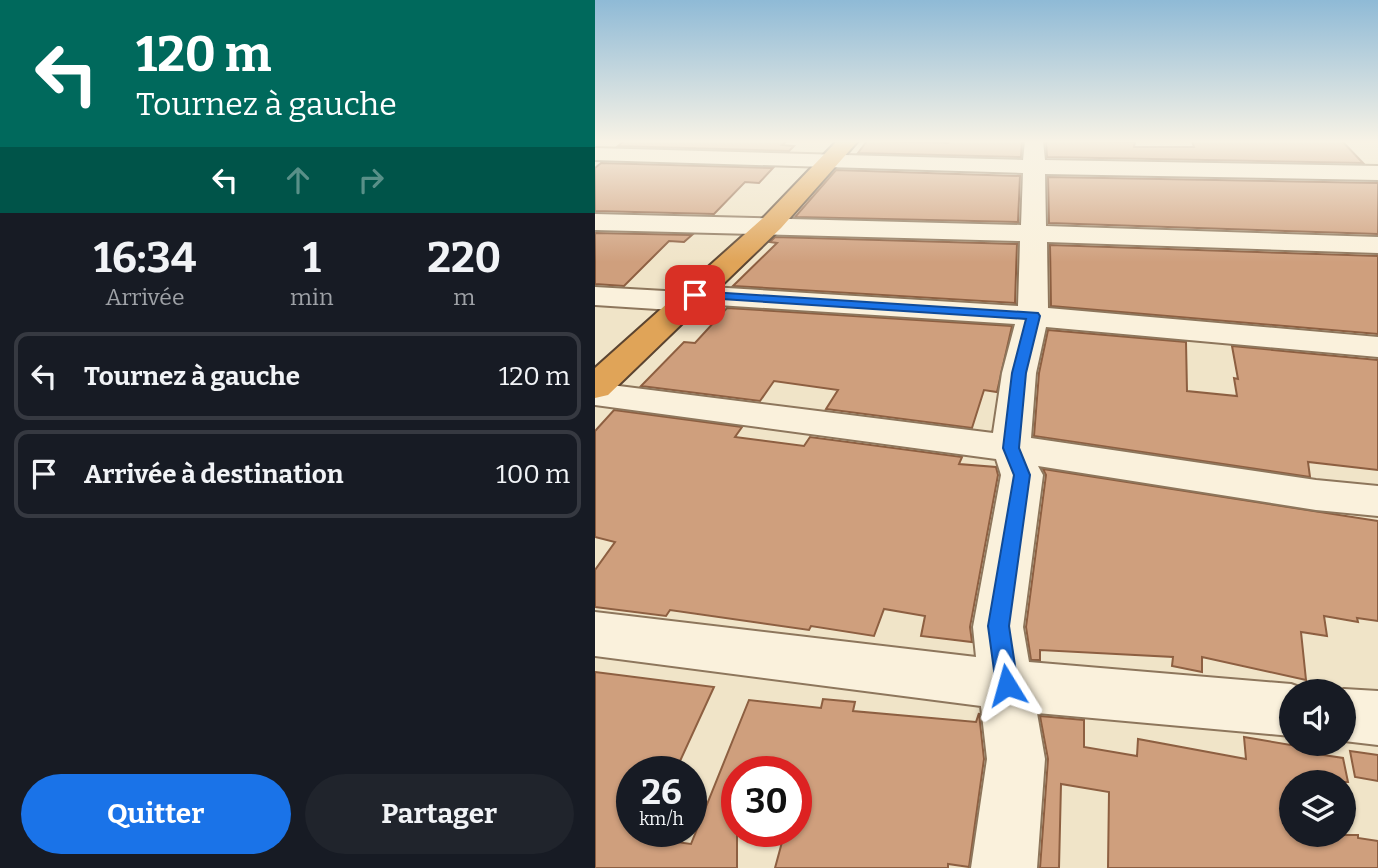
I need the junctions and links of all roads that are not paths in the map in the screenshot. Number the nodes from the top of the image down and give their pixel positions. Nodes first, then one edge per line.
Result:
1 (809, 182) edge
2 (1034, 182) edge
3 (595, 222) edge
4 (772, 223) junction
5 (1033, 235) junction
6 (1378, 245) edge
7 (595, 296) edge
8 (691, 298) junction
9 (1033, 316) junction
10 (1378, 347) edge
11 (595, 387) edge
12 (595, 394) edge
13 (1011, 448) junction
14 (1378, 501) edge
15 (595, 634) edge
16 (1007, 685) junction
17 (1279, 709) edge
18 (1356, 716) edge
19 (1378, 718) edge
20 (1004, 868) edge

1 - 4 highway
2 - 5 street
3 - 4 street
4 - 5 street
4 - 8 highway
5 - 6 street
5 - 9 street
7 - 8 street
8 - 9 street
8 - 11 highway
9 - 10 street
9 - 13 street
12 - 13 street
13 - 14 street
13 - 16 street
15 - 16 street
16 - 17 street
16 - 20 street
18 - 19 street

